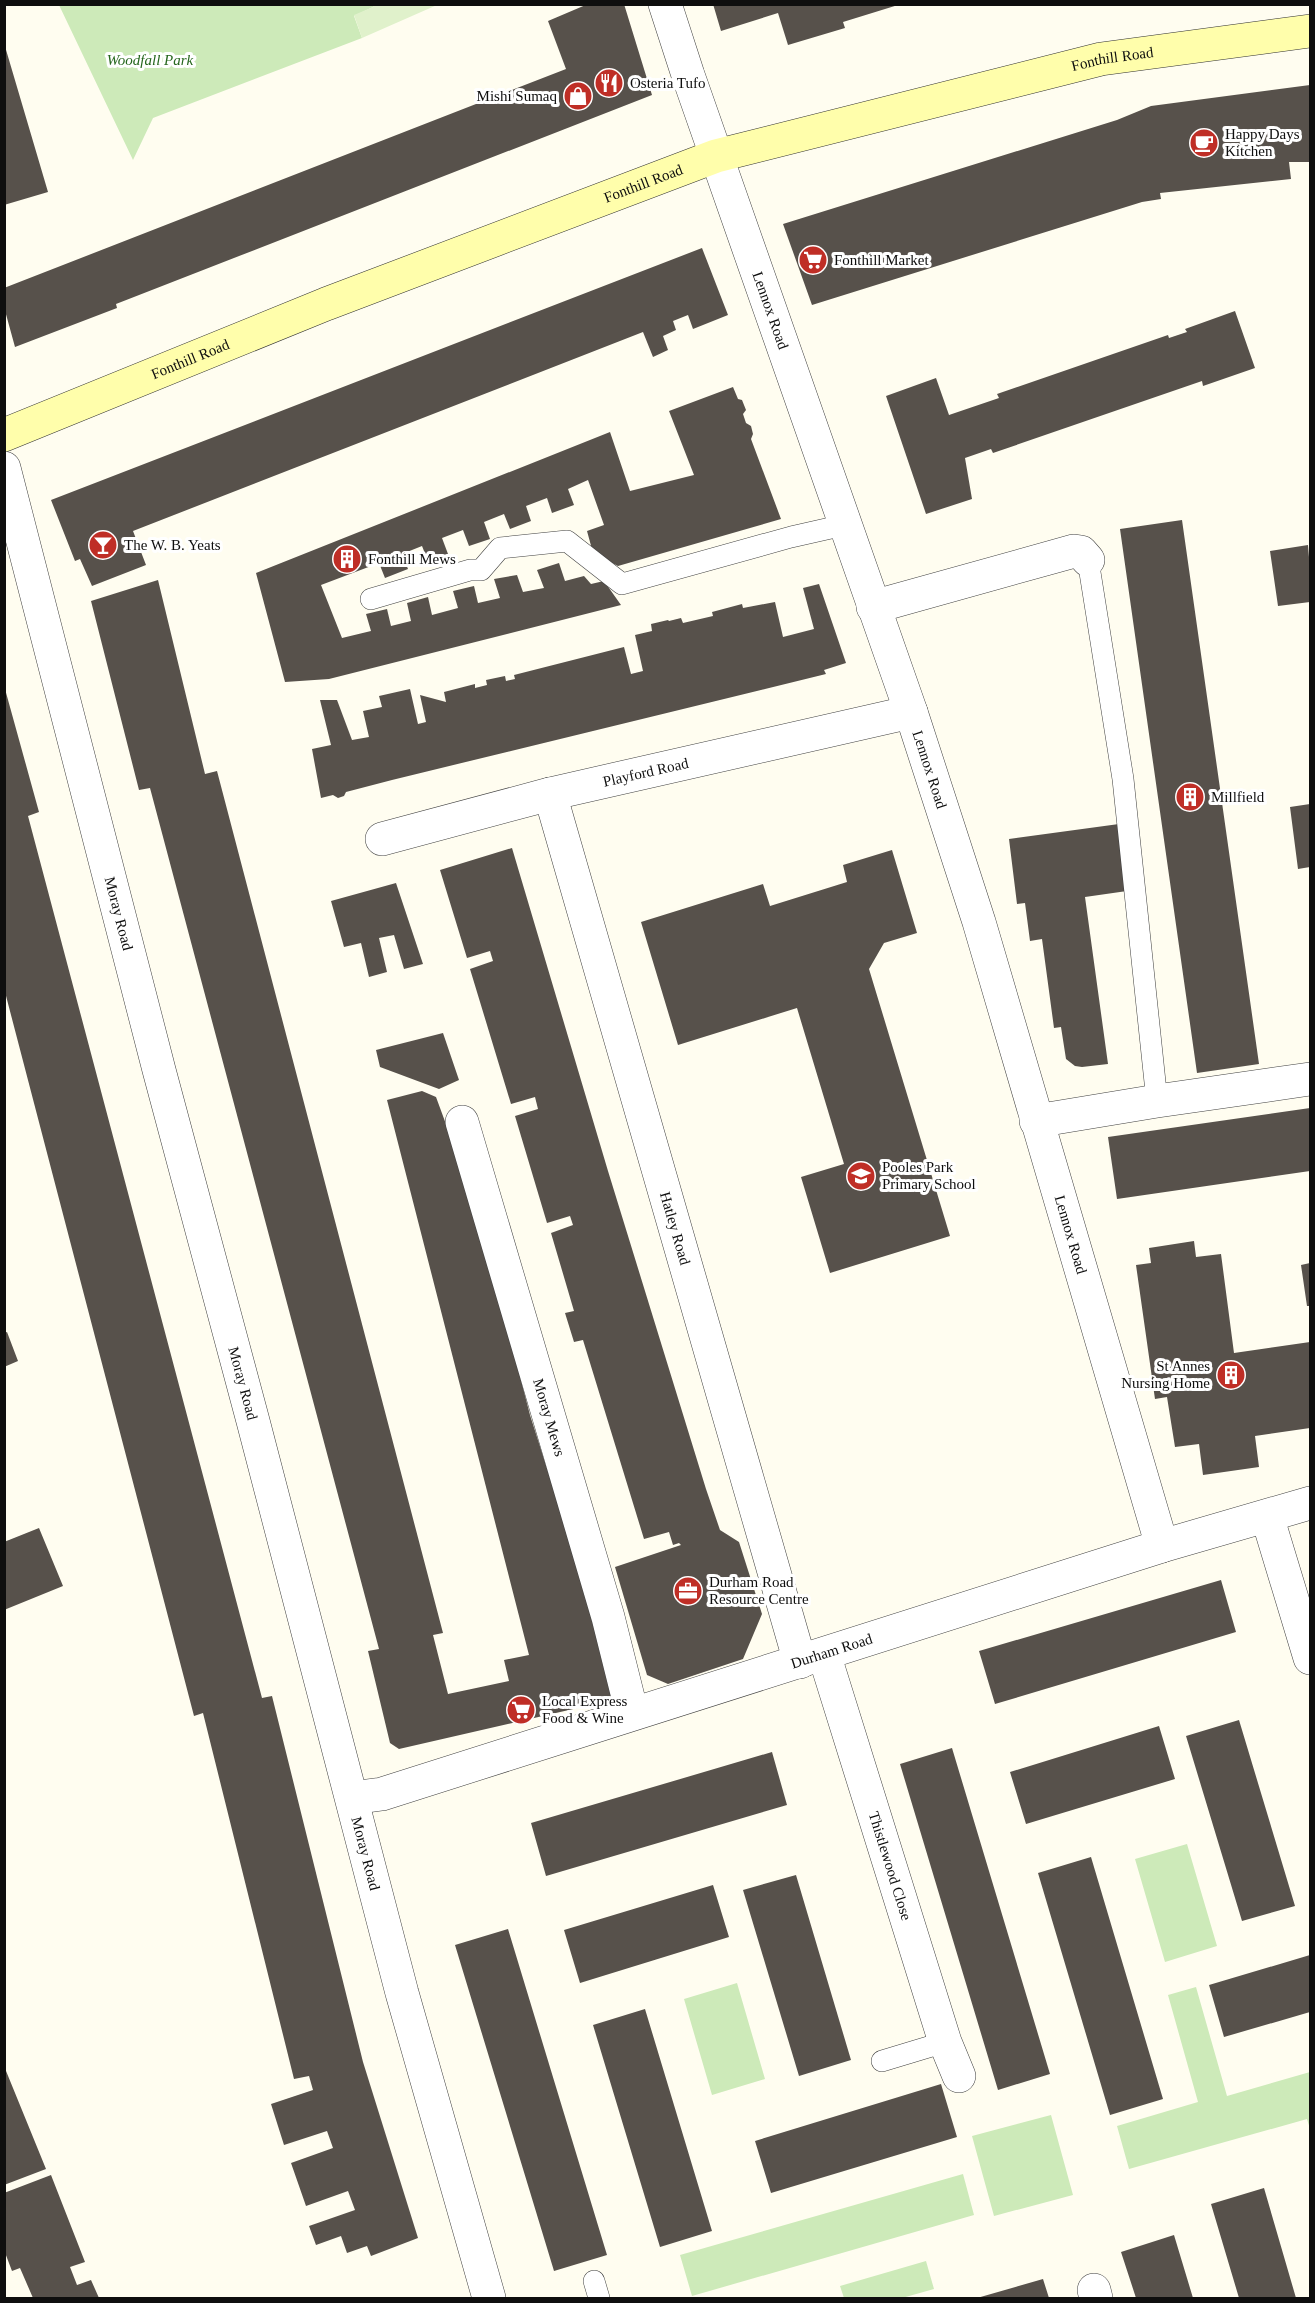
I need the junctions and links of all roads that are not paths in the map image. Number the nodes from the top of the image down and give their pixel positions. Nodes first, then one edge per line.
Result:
1 (665, 4) edge
2 (1311, 31) edge
3 (716, 156) junction
4 (4, 435) edge
5 (4, 468) edge
6 (844, 525) junction
7 (1088, 560) joint
8 (371, 599) dead end
9 (873, 607) junction
10 (911, 712) junction
11 (550, 794) junction
12 (382, 839) dead end
13 (1311, 1079) edge
14 (1157, 1101) junction
15 (462, 1122) dead end
16 (1036, 1122) junction
17 (1311, 1503) edge
18 (1267, 1516) junction
19 (1162, 1546) junction
20 (812, 1658) junction
21 (1311, 1658) edge
22 (632, 1713) junction
23 (352, 1798) junction
24 (945, 2042) junction
25 (882, 2061) dead end
26 (959, 2076) dead end
27 (489, 2298) edge

1 - 3 street, Lennox Road
2 - 3 street, Fonthill Road
3 - 4 street, Fonthill Road
3 - 6 street, Lennox Road
5 - 23 street, Moray Road
6 - 8 lane
6 - 9 street, Lennox Road
7 - 9 street
7 - 14 lane
9 - 10 street, Lennox Road
10 - 11 street, Playford Road
10 - 16 street, Lennox Road
11 - 12 street, Playford Road
11 - 20 street, Hatley Road
13 - 14 street
14 - 16 street
15 - 22 street, Moray Mews
16 - 19 street, Lennox Road
17 - 18 street, Durham Road
18 - 19 street, Durham Road
18 - 21 street
19 - 20 street, Durham Road
20 - 22 street, Durham Road
20 - 24 street, Thistlewood Close
22 - 23 street, Durham Road
23 - 27 street, Moray Road
24 - 25 lane
24 - 26 street, Thistlewood Close

